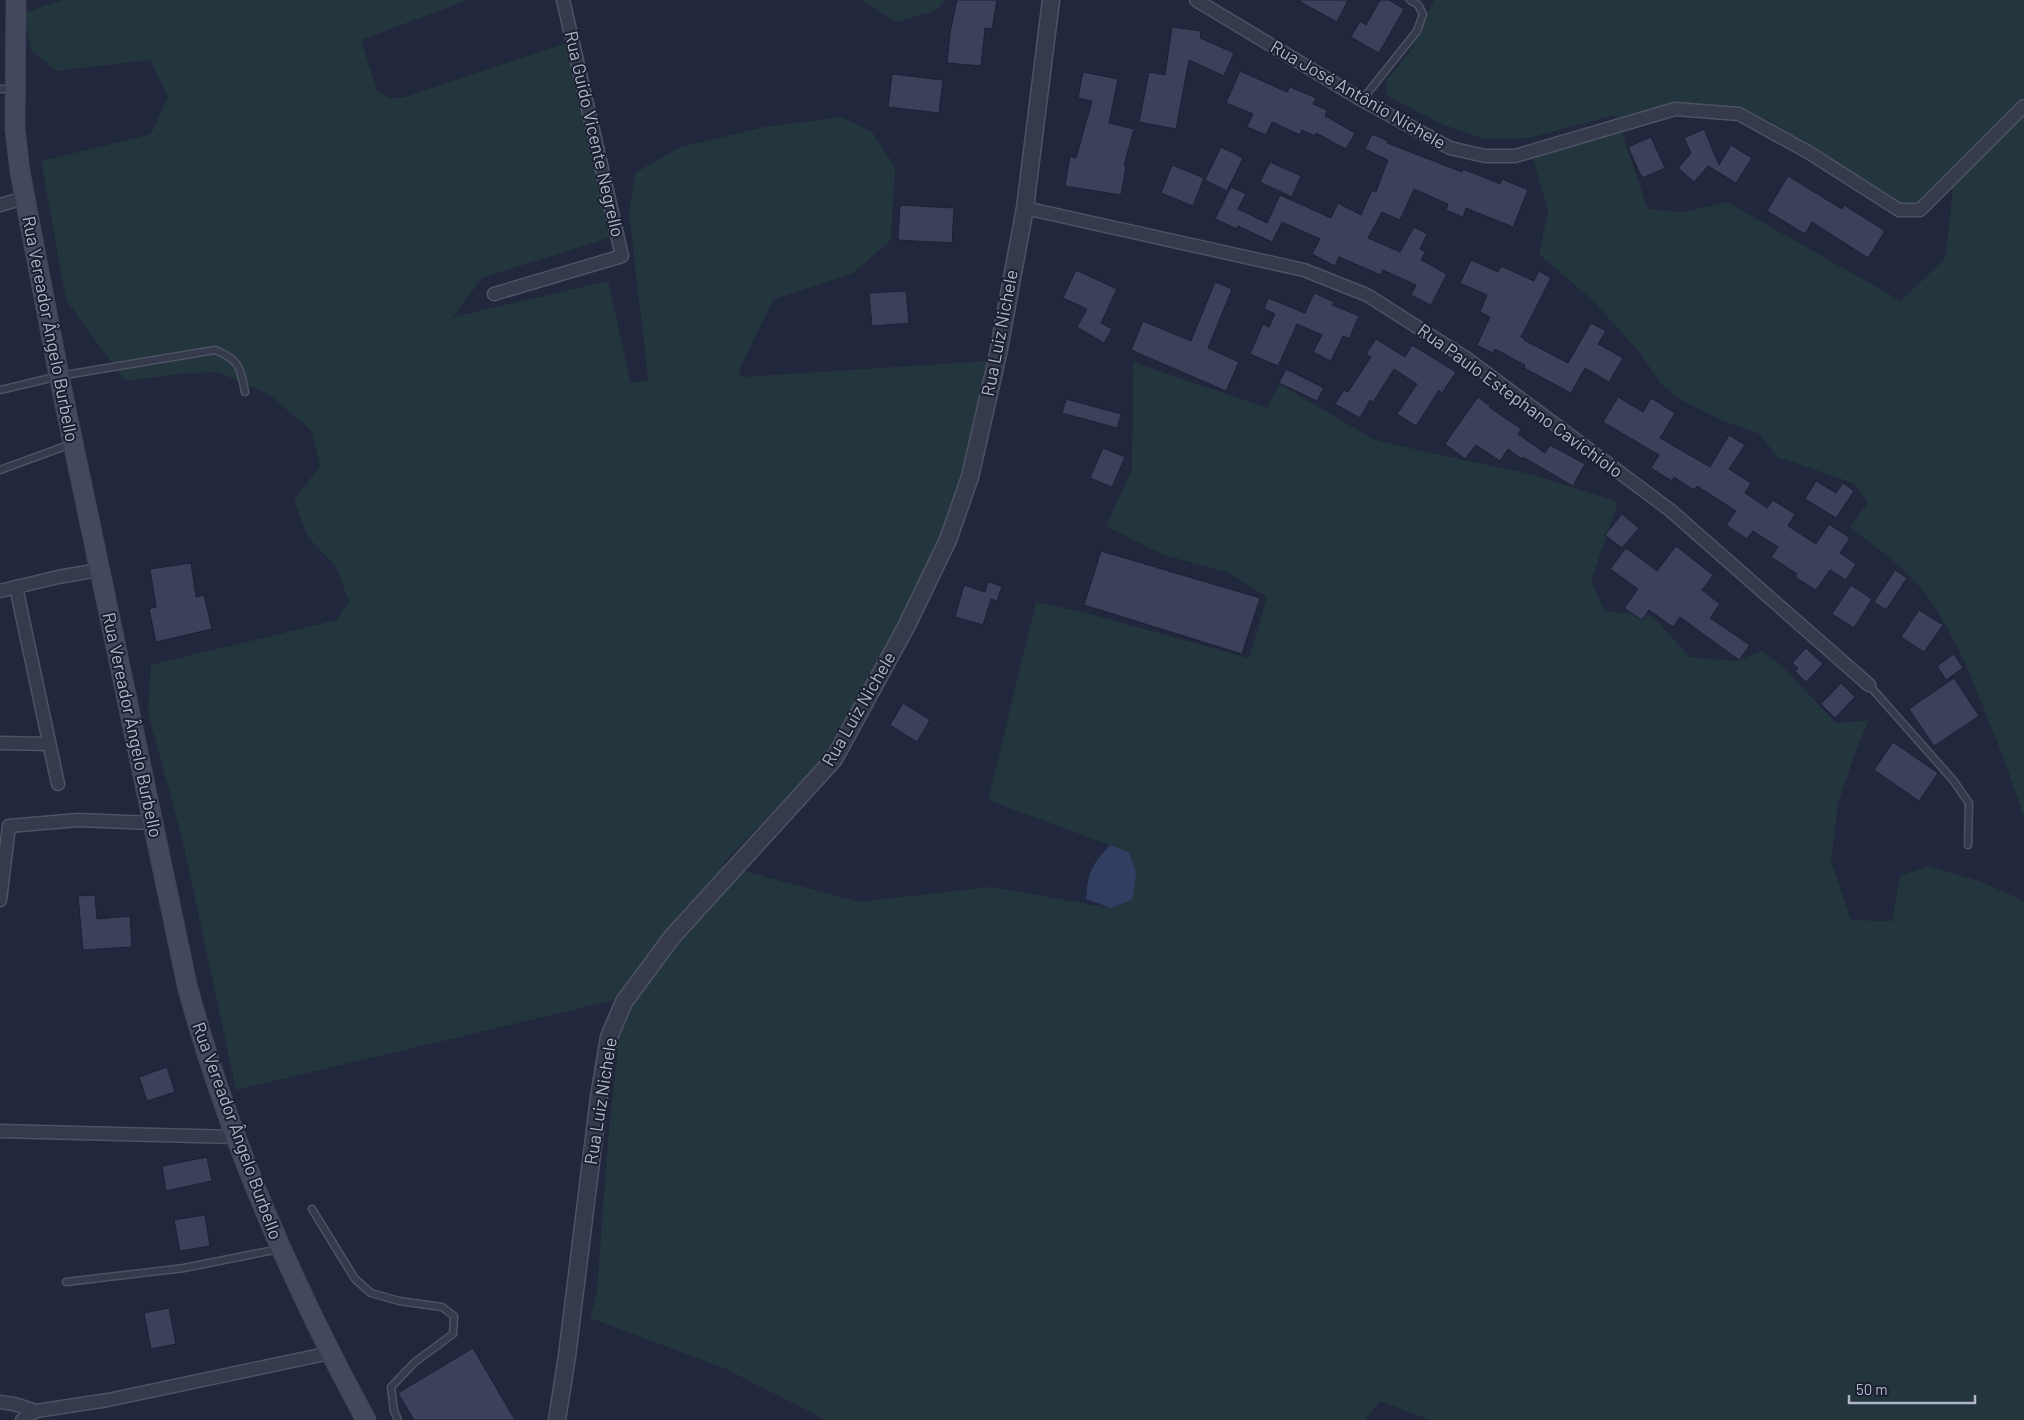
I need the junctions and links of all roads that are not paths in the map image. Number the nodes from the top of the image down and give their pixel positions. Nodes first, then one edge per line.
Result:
1 (16, 0) edge
2 (563, 0) edge
3 (1051, 0) edge
4 (1196, 0) edge
5 (1410, 0) edge
6 (7, 89) edge
7 (1362, 100) junction
8 (2024, 106) edge
9 (24, 198) junction
10 (0, 205) edge
11 (1024, 208) junction
12 (494, 294) dead end
13 (59, 376) junction
14 (0, 390) edge
15 (245, 392) dead end
16 (73, 443) junction
17 (0, 470) edge
18 (99, 570) junction
19 (16, 587) junction
20 (0, 591) edge
21 (1868, 686) joint
22 (0, 743) edge
23 (49, 744) junction
24 (58, 784) dead end
25 (152, 823) junction
26 (1968, 845) dead end
27 (0, 900) edge
28 (0, 1131) edge
29 (236, 1137) junction
30 (312, 1209) dead end
31 (280, 1248) junction
32 (66, 1282) dead end
33 (330, 1353) junction
34 (0, 1402) edge
35 (36, 1411) junction
36 (22, 1420) edge
37 (366, 1420) edge
38 (398, 1420) edge
39 (557, 1420) edge

1 - 6 main road, Rua Vereador Ângelo Burbello
2 - 12 street, Rua Guido Vicente Negrello
3 - 11 street, Rua Luiz Nichele
4 - 7 street, Rua José Antônio Nichele
5 - 7 lane
6 - 9 main road, Rua Vereador Ângelo Burbello
7 - 8 street, Rua José Antônio Nichele
9 - 10 street
9 - 13 main road, Rua Vereador Ângelo Burbello
11 - 21 street, Rua Paulo Estephano Cavichiolo
11 - 39 street, Rua Luiz Nichele
13 - 14 lane
13 - 15 lane
13 - 16 main road, Rua Vereador Ângelo Burbello
16 - 17 lane
16 - 18 main road, Rua Vereador Ângelo Burbello
18 - 19 street
18 - 25 main road, Rua Vereador Ângelo Burbello
19 - 20 street
19 - 23 street
21 - 26 lane
22 - 23 street
23 - 24 street
25 - 27 street
25 - 29 main road, Rua Vereador Ângelo Burbello
28 - 29 street
29 - 31 main road, Rua Vereador Ângelo Burbello
30 - 38 lane
31 - 32 lane
31 - 33 main road, Rua Vereador Ângelo Burbello
33 - 35 street
33 - 37 main road, Rua Vereador Ângelo Burbello
34 - 35 street
35 - 36 street

